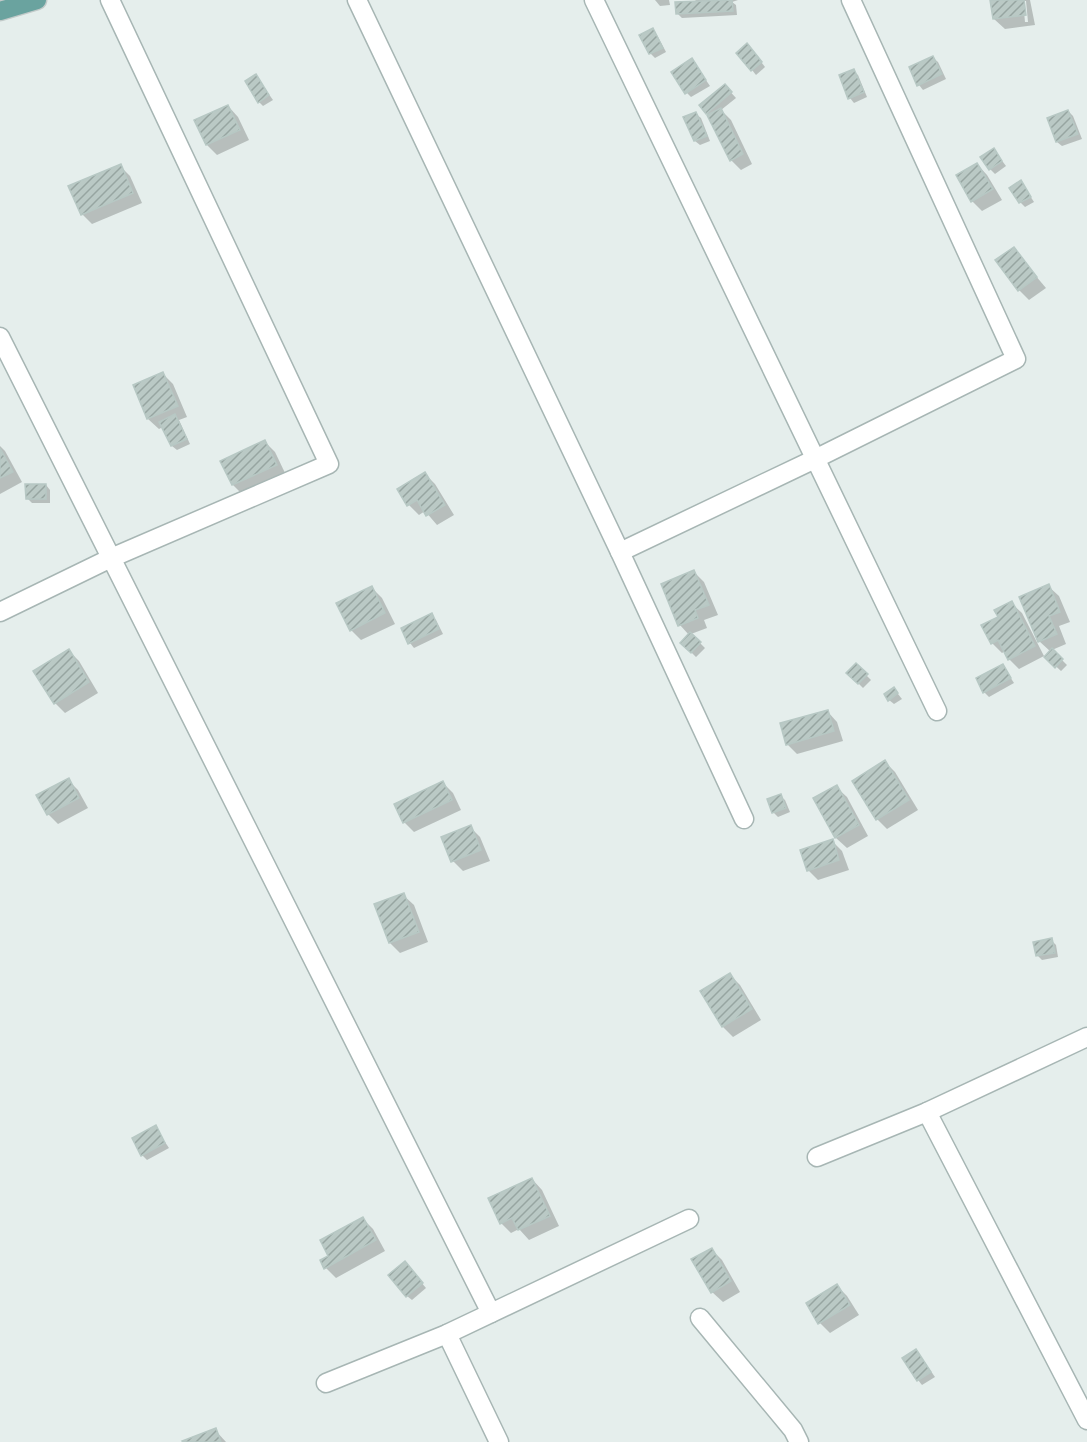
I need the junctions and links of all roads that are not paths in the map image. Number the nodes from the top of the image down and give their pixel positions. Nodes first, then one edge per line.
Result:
1 (37, 0) edge
2 (110, 0) edge
3 (357, 0) edge
4 (594, 0) edge
5 (851, 0) edge
6 (0, 11) edge
7 (0, 337) edge
8 (815, 459) junction
9 (620, 552) junction
10 (111, 558) junction
11 (0, 612) edge
12 (937, 711) dead end
13 (744, 819) dead end
14 (1087, 1037) edge
15 (927, 1112) junction
16 (817, 1157) dead end
17 (689, 1219) dead end
18 (491, 1313) junction
19 (700, 1318) dead end
20 (447, 1334) junction
21 (326, 1383) dead end
22 (1087, 1420) edge
23 (499, 1442) edge
24 (799, 1442) edge

1 - 6 main road
2 - 10 street
3 - 9 street
4 - 8 street
5 - 8 street
7 - 10 street
8 - 9 street
8 - 12 street
9 - 13 street
10 - 11 street
10 - 18 street
14 - 15 street
15 - 16 street
15 - 22 street
17 - 18 street
18 - 20 street
19 - 24 street
20 - 21 street
20 - 23 street

